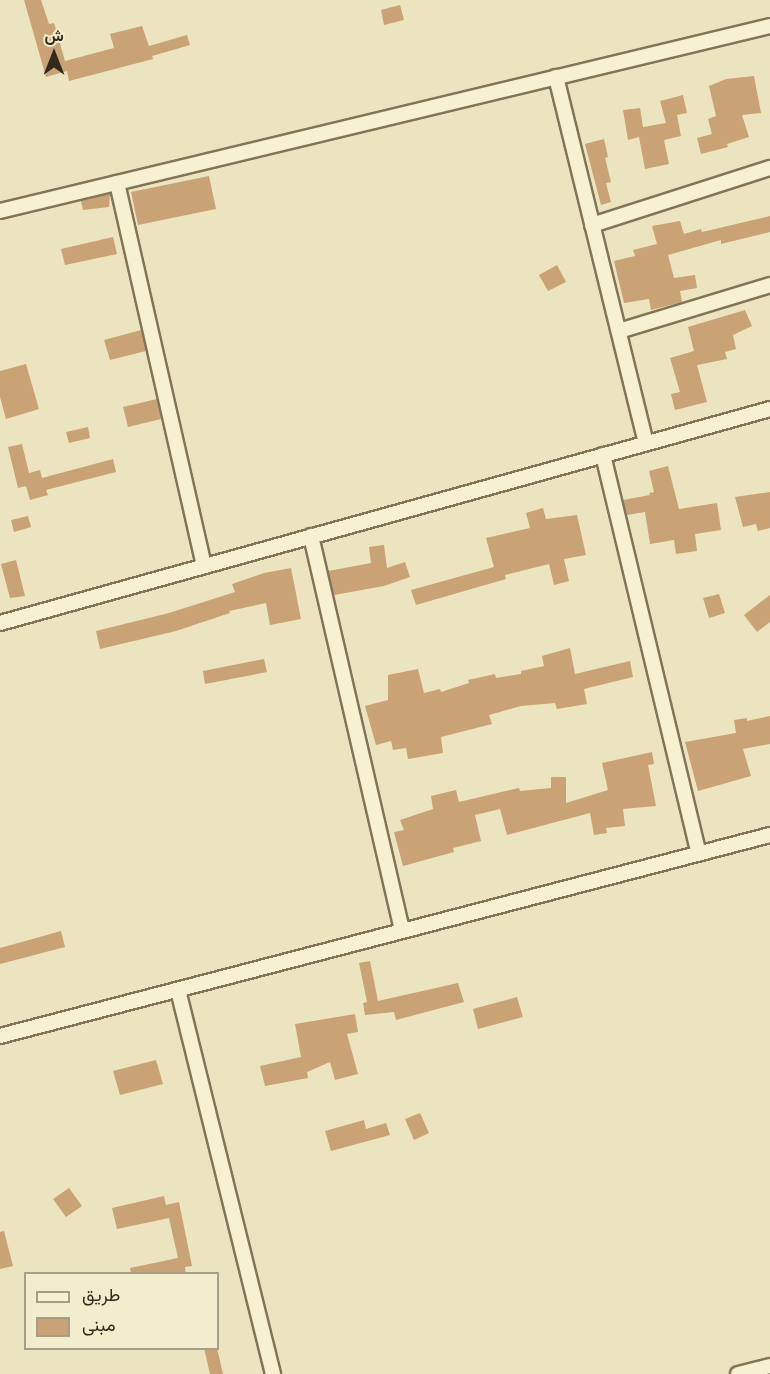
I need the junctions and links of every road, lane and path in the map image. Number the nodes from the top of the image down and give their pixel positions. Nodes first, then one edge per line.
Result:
1 (770, 26) edge
2 (556, 77) junction
3 (770, 168) edge
4 (117, 183) junction
5 (0, 211) edge
6 (592, 225) junction
7 (770, 285) edge
8 (619, 331) junction
9 (770, 409) edge
10 (646, 443) junction
11 (603, 455) junction
12 (311, 536) junction
13 (204, 566) junction
14 (0, 622) edge
15 (770, 835) edge
16 (699, 854) junction
17 (402, 931) junction
18 (178, 990) junction
19 (0, 1036) edge
20 (770, 1366) edge
21 (273, 1374) edge
22 (738, 1374) edge

1 - 2 street
2 - 4 street
2 - 6 street
3 - 6 street
4 - 5 street
4 - 13 street
6 - 8 street
7 - 8 street
8 - 10 street
9 - 10 street
10 - 11 street
11 - 12 street
11 - 16 street
12 - 13 street
12 - 17 street
13 - 14 street
15 - 16 street
16 - 17 street
17 - 18 street
18 - 19 street
18 - 21 street
20 - 22 street

